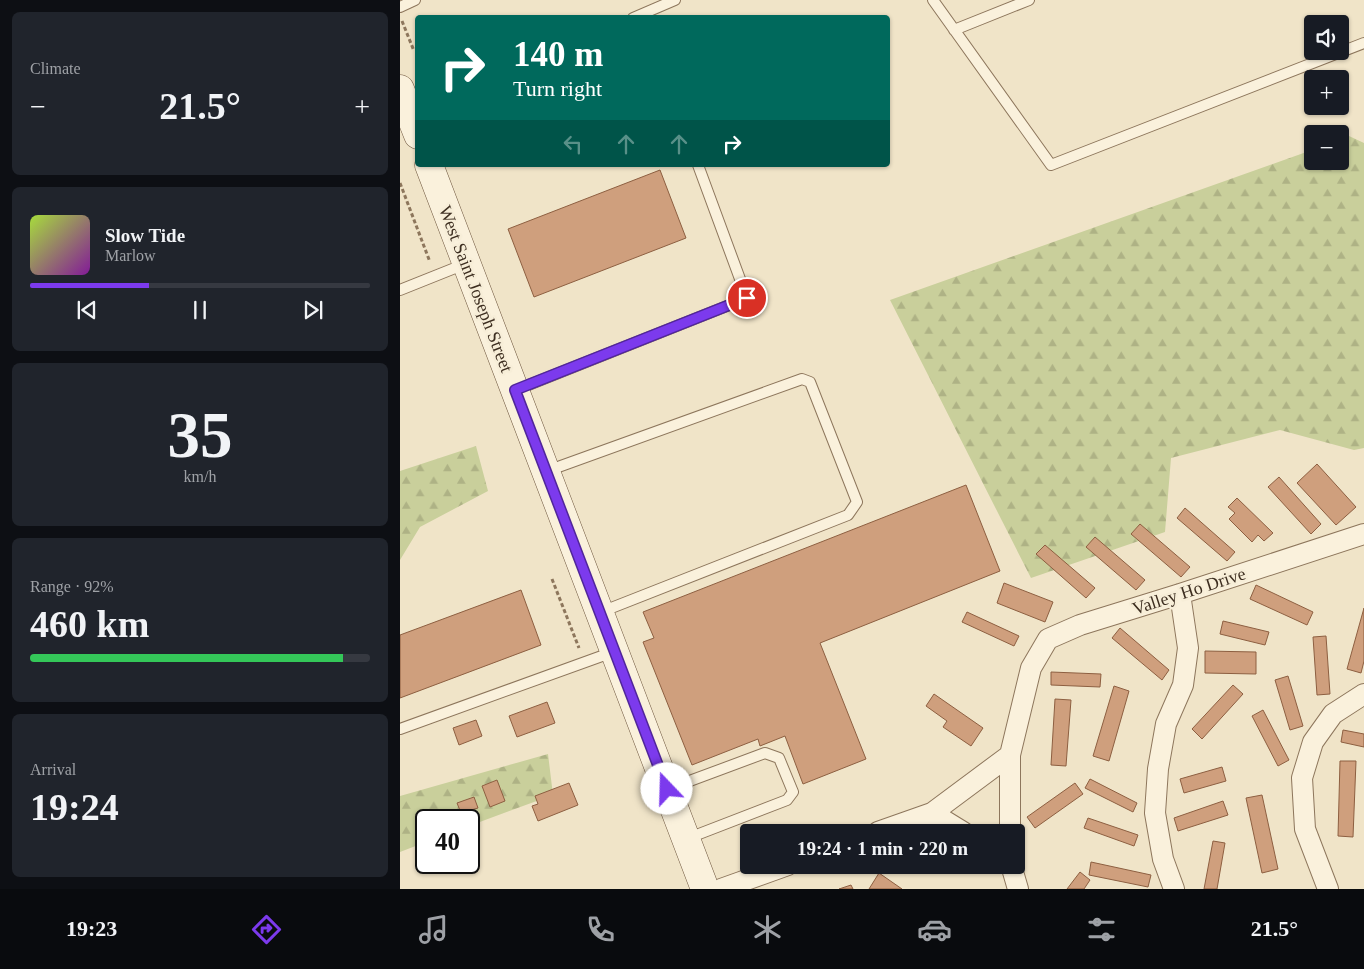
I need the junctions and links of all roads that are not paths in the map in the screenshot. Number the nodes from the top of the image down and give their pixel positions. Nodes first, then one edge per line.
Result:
1 (415, 0) edge
2 (675, 0) edge
3 (932, 0) edge
4 (1029, 0) edge
5 (400, 7) edge
6 (640, 15) edge
7 (954, 30) junction
8 (1364, 43) edge
9 (430, 167) edge
10 (699, 167) edge
11 (466, 263) junction
12 (400, 290) edge
13 (515, 390) junction
14 (546, 472) junction
15 (1364, 534) edge
16 (1180, 594) junction
17 (599, 612) junction
18 (614, 651) junction
19 (1364, 694) edge
20 (400, 729) edge
21 (1010, 755) junction
22 (667, 789) junction
23 (932, 813) junction
24 (901, 824) edge
25 (950, 824) edge
26 (1010, 824) edge
27 (686, 839) junction
28 (763, 874) edge
29 (1014, 874) edge
30 (705, 889) edge
31 (721, 889) edge
32 (1018, 889) edge
33 (1174, 889) edge
34 (1328, 889) edge

1 - 5 lane
2 - 6 lane
3 - 7 lane
4 - 7 lane
7 - 8 lane
9 - 11 street, West Saint Joseph Street
10 - 13 lane
11 - 12 lane
11 - 13 street, West Saint Joseph Street
13 - 14 street, West Saint Joseph Street
14 - 17 street, West Saint Joseph Street
14 - 17 lane
15 - 16 street, Valley Ho Drive
16 - 21 street, Valley Ho Drive
16 - 33 street
17 - 18 street, West Saint Joseph Street
18 - 20 lane
18 - 22 street, West Saint Joseph Street
19 - 34 street
21 - 23 street
21 - 26 street, Valley Ho Drive
22 - 27 street, West Saint Joseph Street
22 - 27 lane
23 - 24 street
23 - 25 street
27 - 30 street, West Saint Joseph Street
28 - 31 street
29 - 32 street

